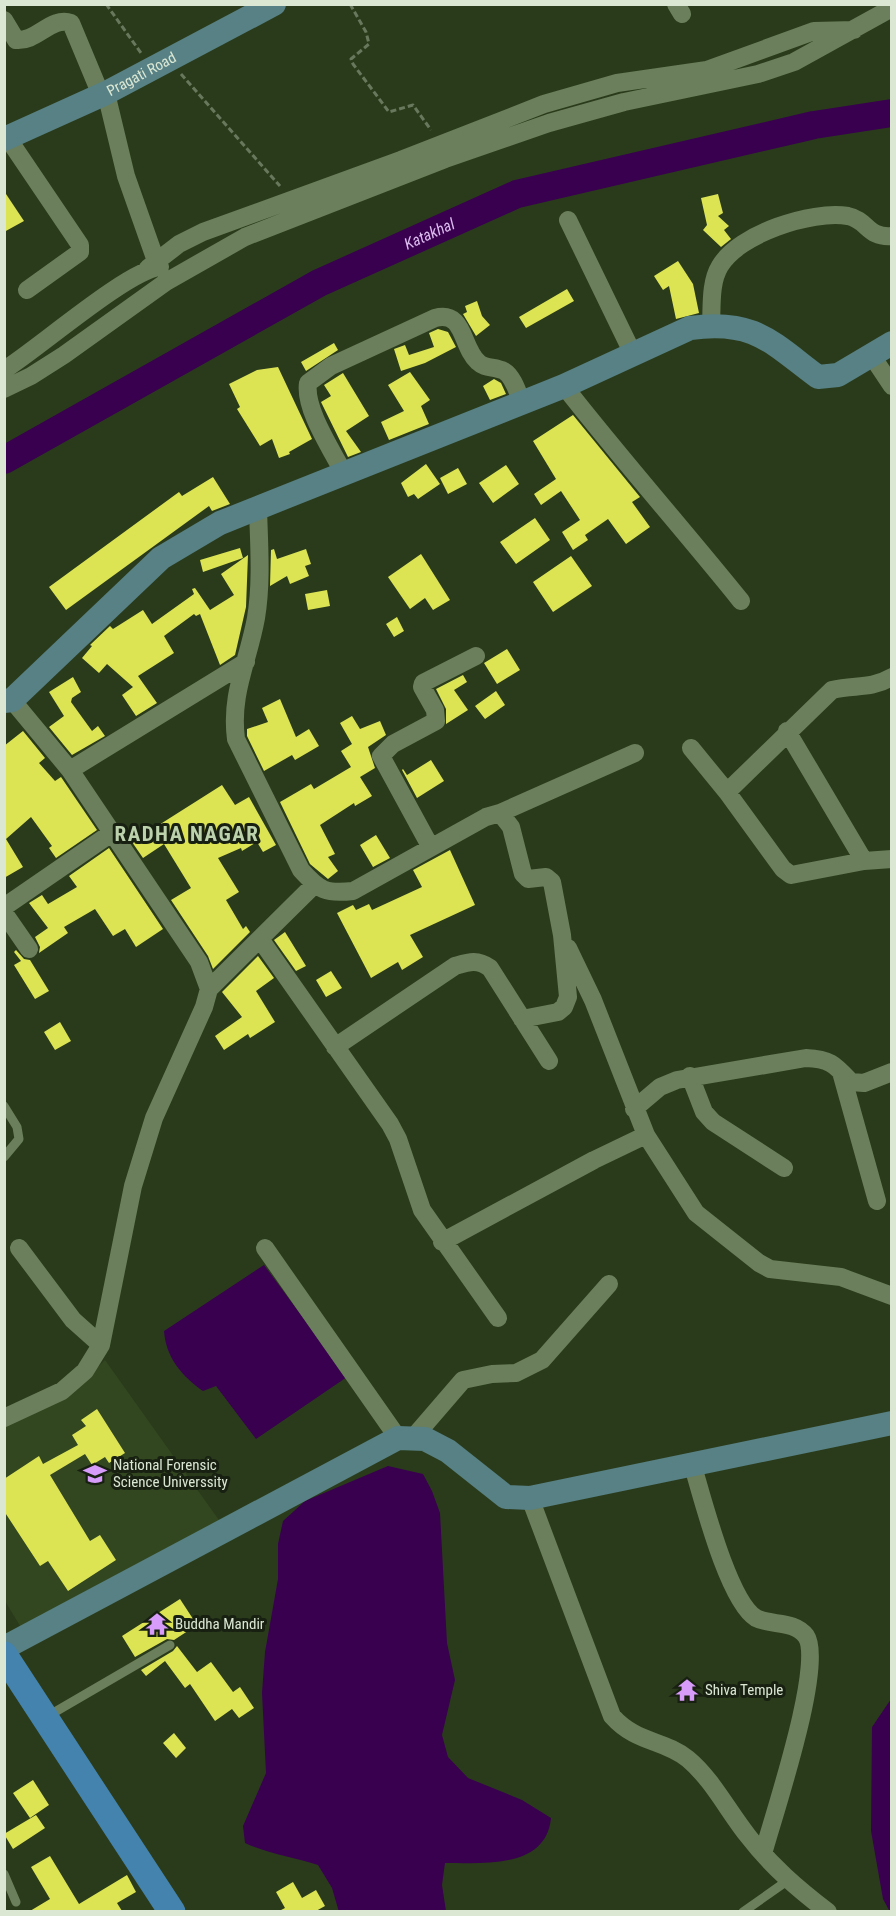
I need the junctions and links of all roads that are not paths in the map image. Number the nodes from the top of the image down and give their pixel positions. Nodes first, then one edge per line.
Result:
1 (274, 4) edge
2 (891, 8) edge
3 (4, 20) edge
4 (854, 30) junction
5 (104, 94) junction
6 (6, 138) edge
7 (568, 220) dead end
8 (891, 236) edge
9 (198, 263) junction
10 (152, 265) junction
11 (27, 290) dead end
12 (711, 325) junction
13 (882, 350) edge
14 (633, 354) junction
15 (4, 369) edge
16 (564, 386) junction
17 (891, 386) edge
18 (4, 388) edge
19 (522, 403) junction
20 (344, 474) junction
21 (258, 508) junction
22 (741, 601) dead end
23 (476, 656) dead end
24 (246, 662) junction
25 (891, 677) edge
26 (8, 701) edge
27 (787, 730) junction
28 (691, 748) dead end
29 (635, 753) dead end
30 (70, 770) junction
31 (727, 792) junction
32 (500, 813) junction
33 (113, 832) junction
34 (430, 846) junction
35 (891, 859) edge
36 (864, 861) junction
37 (314, 885) junction
38 (4, 907) edge
39 (4, 913) edge
40 (562, 935) junction
41 (260, 939) junction
42 (29, 949) dead end
43 (209, 989) junction
44 (522, 1019) junction
45 (335, 1047) junction
46 (549, 1061) dead end
47 (841, 1072) junction
48 (891, 1072) edge
49 (690, 1076) junction
50 (4, 1106) edge
51 (634, 1109) junction
52 (646, 1135) junction
53 (4, 1157) edge
54 (784, 1168) dead end
55 (877, 1201) dead end
56 (442, 1242) junction
57 (19, 1248) dead end
58 (265, 1248) dead end
59 (609, 1284) dead end
60 (891, 1296) edge
61 (498, 1318) dead end
62 (101, 1345) junction
63 (4, 1418) edge
64 (891, 1423) edge
65 (405, 1438) junction
66 (692, 1463) junction
67 (530, 1498) junction
68 (170, 1645) dead end
69 (4, 1648) edge
70 (4, 1655) edge
71 (4, 1684) edge
72 (44, 1719) junction
73 (763, 1854) junction
74 (4, 1874) edge
75 (788, 1881) junction
76 (16, 1902) dead end
77 (153, 1911) edge
78 (172, 1911) edge
79 (743, 1911) edge
80 (828, 1911) edge

1 - 5 street, Pragati Road
2 - 4 street
3 - 5 street
4 - 9 street
4 - 10 street
5 - 6 street, Pragati Road
5 - 10 street
6 - 11 street
7 - 14 street
8 - 12 street
9 - 10 street
9 - 18 street
10 - 15 street
12 - 13 street
12 - 14 street
13 - 17 street
14 - 16 street
16 - 19 street
16 - 22 street
19 - 20 street
19 - 20 street
20 - 21 street
21 - 24 street
21 - 26 street
23 - 34 street
24 - 30 street
24 - 37 street
25 - 27 street
26 - 30 street
27 - 31 street
27 - 36 street
28 - 31 street
29 - 32 street
30 - 33 street
31 - 36 street
32 - 34 street
32 - 40 street
33 - 38 street
33 - 43 street
34 - 37 street
35 - 36 street
37 - 41 street
39 - 42 street
40 - 44 street
40 - 51 street
41 - 43 street
41 - 45 street
43 - 62 street
44 - 45 street
44 - 46 street
45 - 56 street
47 - 48 street
47 - 49 street
47 - 55 street
49 - 51 street
49 - 54 street
50 - 53 lane
51 - 52 street
52 - 56 street
52 - 60 street
56 - 61 street
57 - 62 street
58 - 65 street
59 - 65 street
62 - 63 street
64 - 66 street
65 - 67 street
65 - 69 street
66 - 67 street
66 - 73 street
67 - 73 street
68 - 72 lane
70 - 72 main road
71 - 77 main road
72 - 78 main road
73 - 75 street
74 - 76 lane
75 - 79 lane
75 - 80 street

